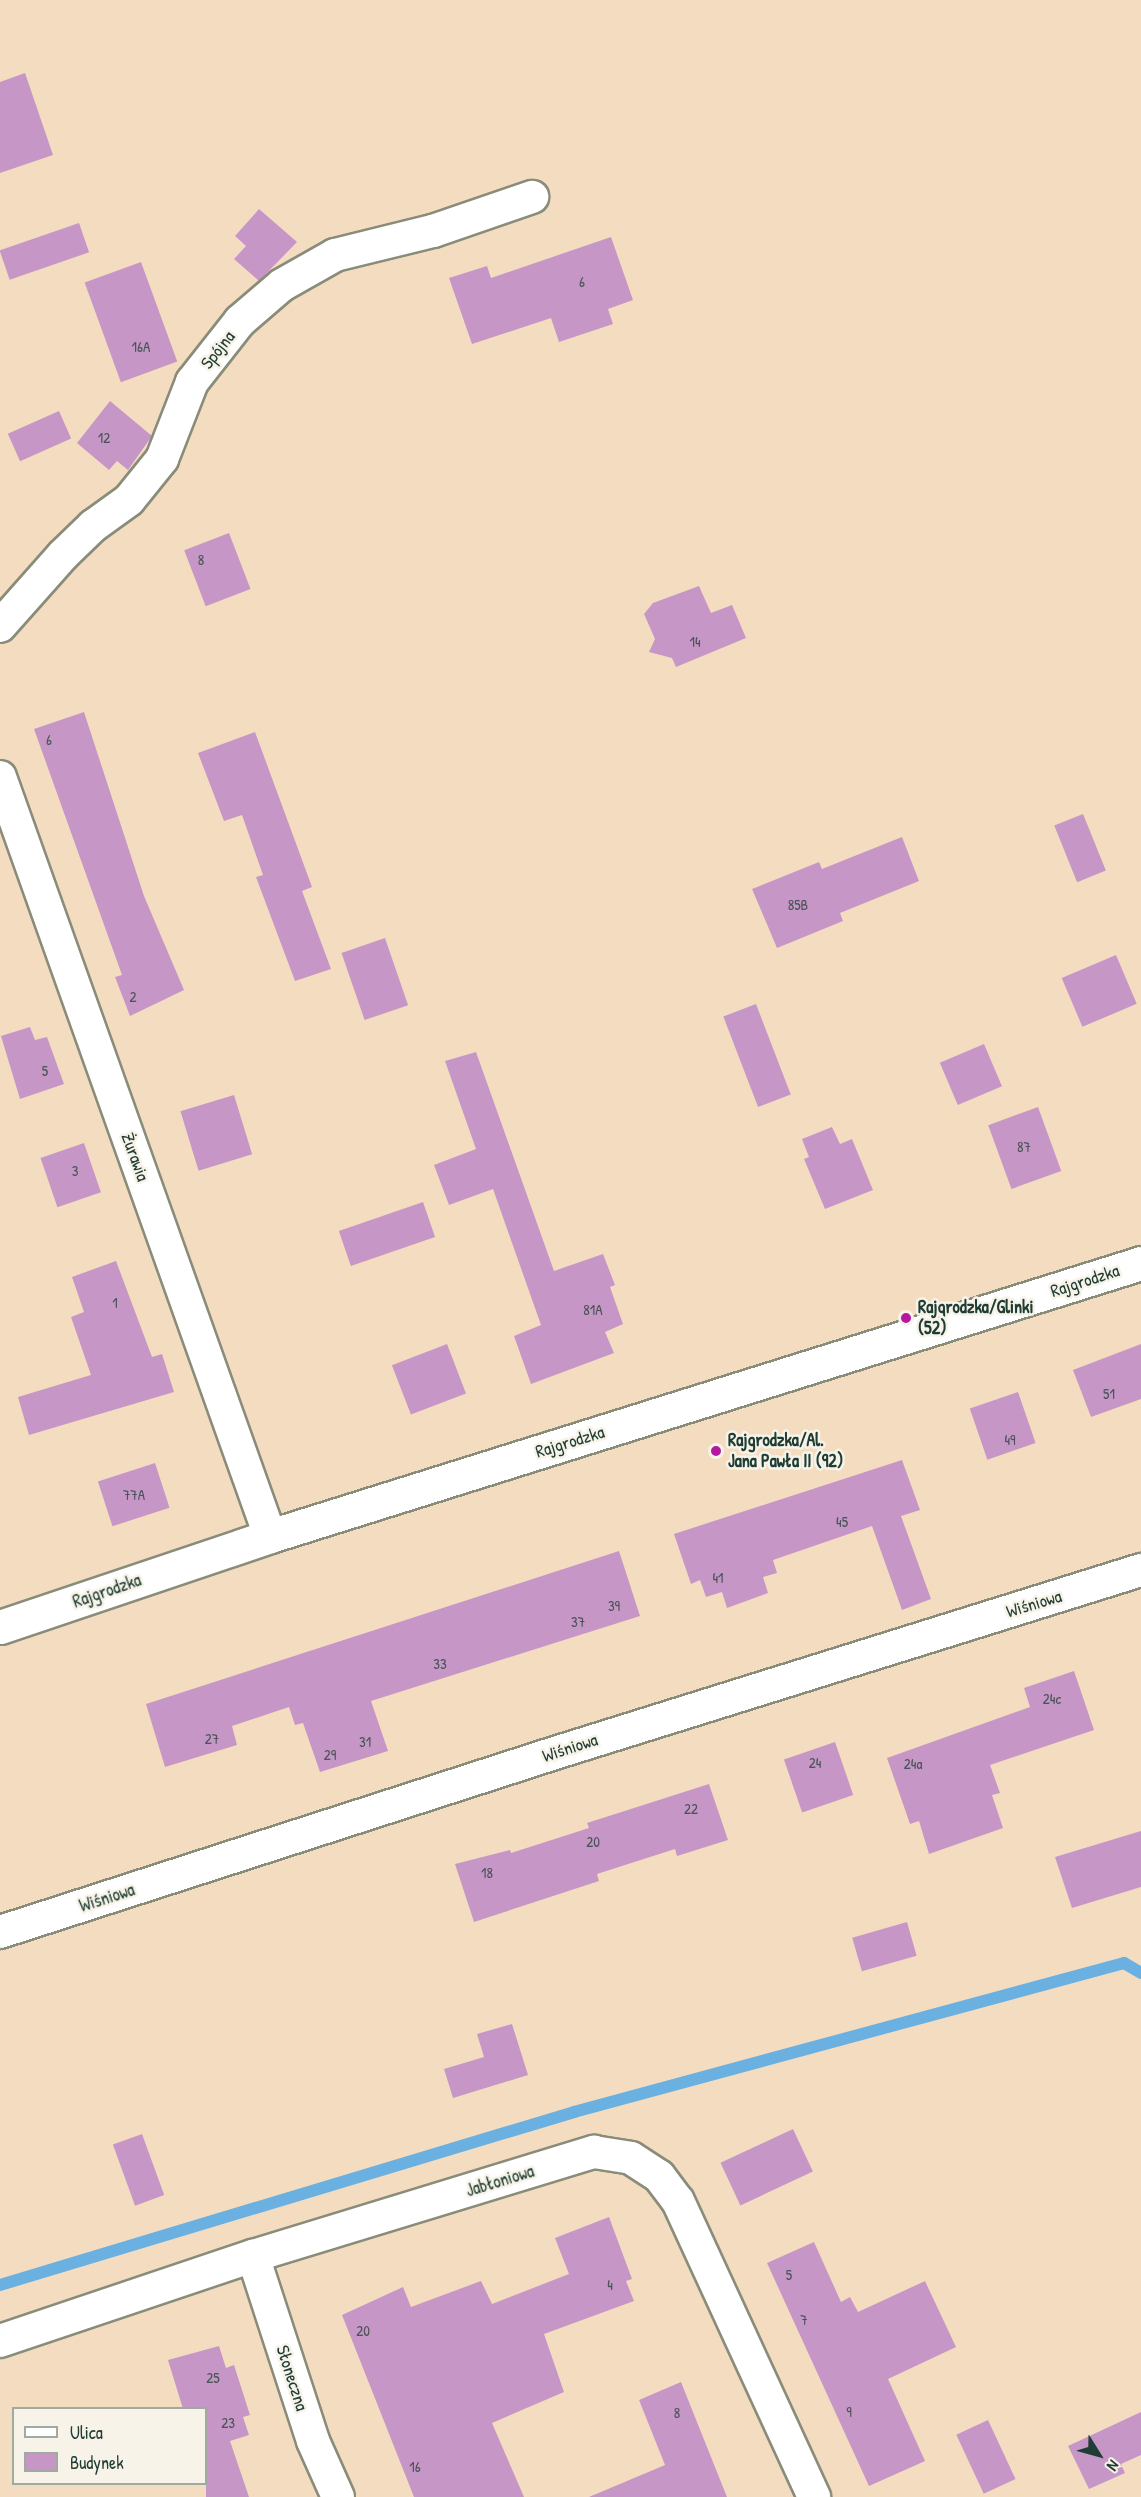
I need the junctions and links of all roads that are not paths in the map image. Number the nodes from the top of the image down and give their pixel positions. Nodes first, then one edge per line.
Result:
1 (532, 197) dead end
2 (0, 626) edge
3 (0, 777) edge
4 (1141, 1263) edge
5 (270, 1536) junction
6 (1141, 1570) edge
7 (0, 1627) edge
8 (0, 1932) edge
9 (253, 2256) junction
10 (0, 2341) edge
11 (338, 2497) edge
12 (814, 2497) edge

1 - 2 street, Spójna
3 - 5 street, Żurawia
4 - 5 street, Rajgrodzka
5 - 7 street, Rajgrodzka
6 - 8 street, Wiśniowa
9 - 10 street, Jabłoniowa
9 - 11 street, Słoneczna
9 - 12 street, Jabłoniowa

